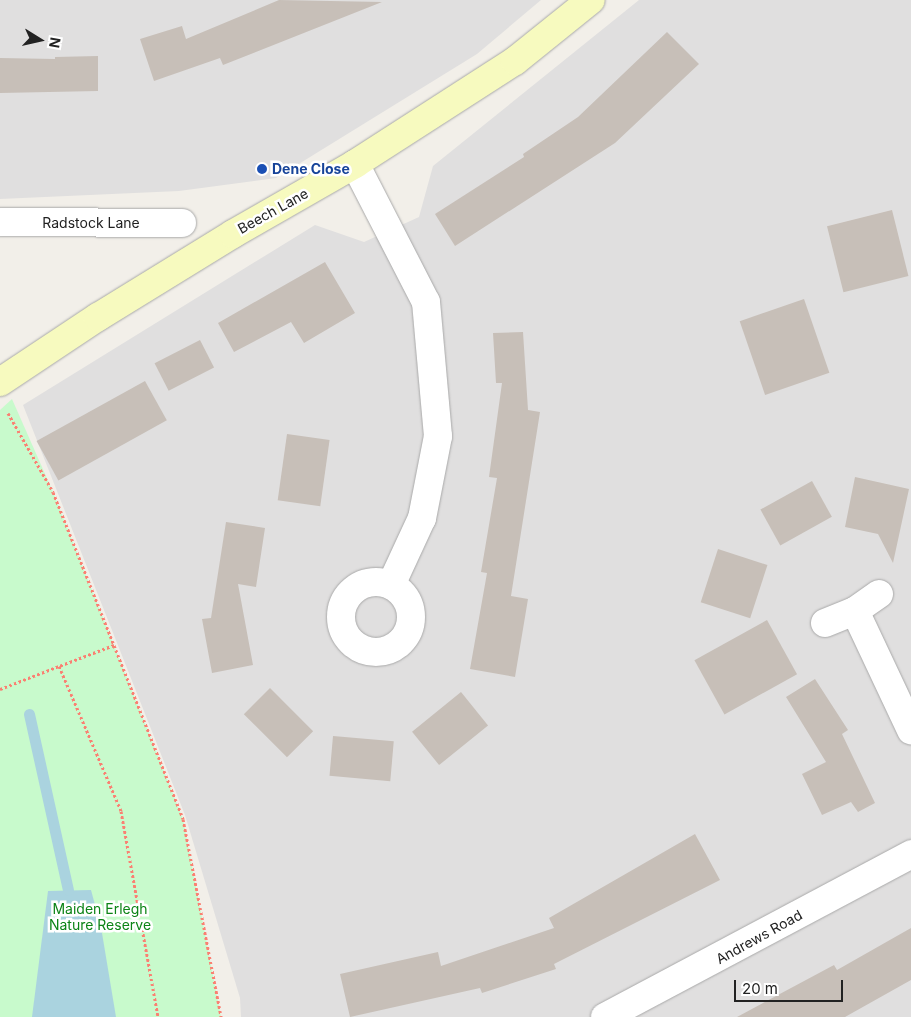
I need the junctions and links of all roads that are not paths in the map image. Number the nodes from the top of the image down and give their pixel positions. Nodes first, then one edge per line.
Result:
1 (591, 0) edge
2 (355, 164) junction
3 (0, 222) edge
4 (182, 223) dead end
5 (2, 394) edge
6 (391, 585) dead end
7 (879, 594) dead end
8 (854, 611) junction
9 (825, 623) dead end
10 (911, 730) edge
11 (911, 854) edge
12 (605, 1017) edge

1 - 2 street, Beech Lane
2 - 5 street, Beech Lane
2 - 6 street
3 - 4 street, Radstock Lane
7 - 8 street
8 - 9 street
8 - 10 street
11 - 12 street, Andrews Road

